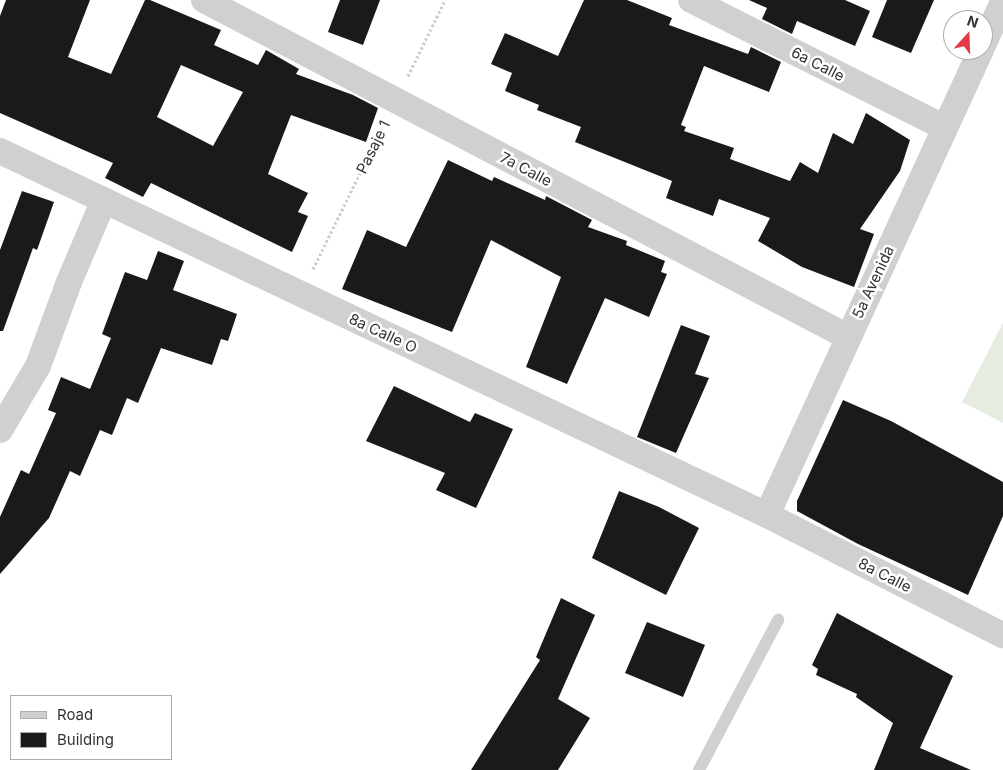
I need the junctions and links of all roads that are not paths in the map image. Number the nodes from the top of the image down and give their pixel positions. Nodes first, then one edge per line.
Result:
1 (204, 0) edge
2 (691, 0) edge
3 (1003, 2) edge
4 (993, 24) edge
5 (976, 60) edge
6 (945, 128) junction
7 (0, 151) edge
8 (104, 200) junction
9 (848, 337) junction
10 (0, 430) edge
11 (767, 515) junction
12 (778, 620) dead end
13 (1003, 635) edge
14 (699, 770) edge

1 - 9 street, 7a Calle
2 - 6 street, 6a Calle
3 - 4 street
5 - 6 street, 5a Avenida
6 - 9 street, 5a Avenida
7 - 8 street, 8a Calle O
8 - 10 street
8 - 11 street, 8a Calle O
9 - 11 street, 5a Avenida
11 - 13 street, 8a Calle
12 - 14 lane

